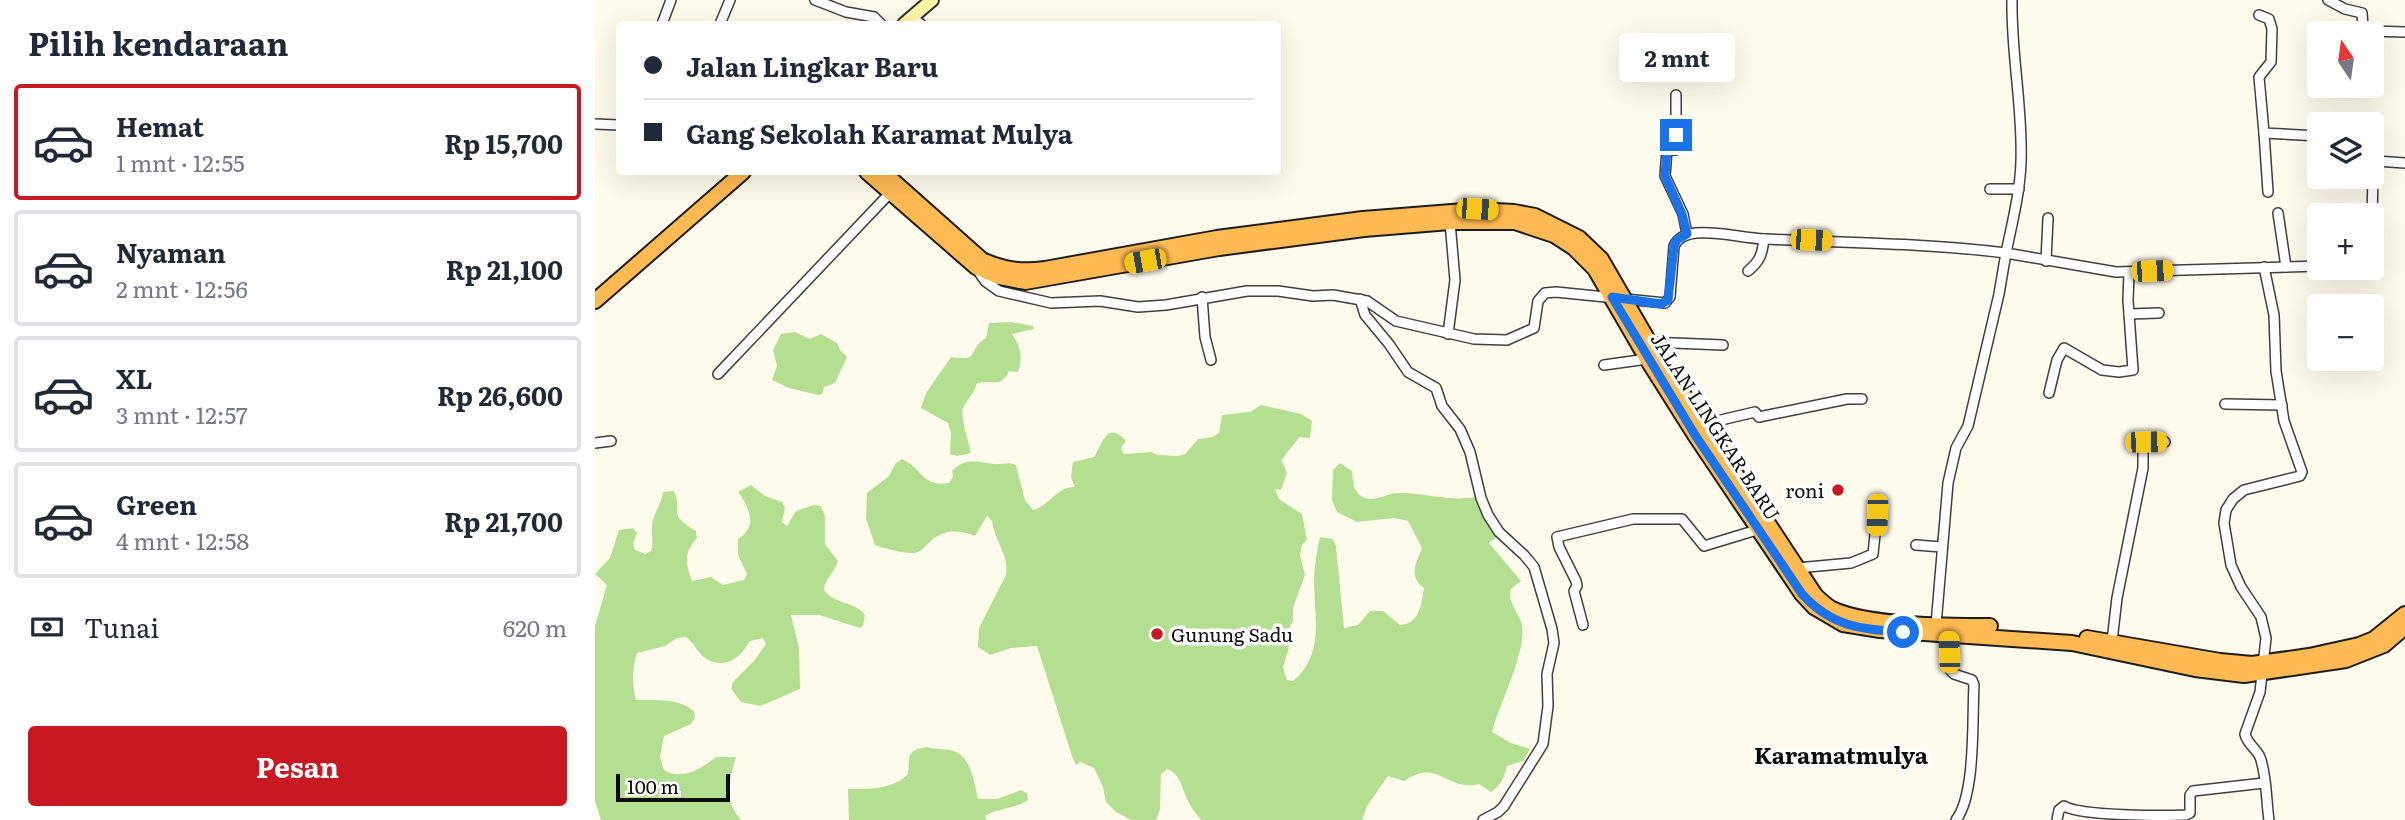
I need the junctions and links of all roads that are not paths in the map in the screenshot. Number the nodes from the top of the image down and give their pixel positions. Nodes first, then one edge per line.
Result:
1 (671, 0) edge
2 (730, 0) edge
3 (815, 0) edge
4 (932, 0) edge
5 (2012, 0) edge
6 (2328, 0) edge
7 (2259, 15) dead end
8 (663, 21) edge
9 (721, 21) edge
10 (878, 21) edge
11 (913, 21) edge
12 (2405, 32) edge
13 (1676, 95) dead end
14 (595, 124) edge
15 (616, 125) edge
16 (2264, 134) junction
17 (2307, 135) edge
18 (2384, 162) edge
19 (2405, 163) edge
20 (740, 175) edge
21 (871, 175) edge
22 (886, 175) edge
23 (1990, 189) dead end
24 (2019, 189) junction
25 (891, 192) junction
26 (2268, 192) dead end
27 (2278, 213) dead end
28 (2048, 218) dead end
29 (1450, 222) junction
30 (1687, 234) junction
31 (1763, 239) junction
32 (2006, 253) junction
33 (2046, 261) junction
34 (2307, 266) edge
35 (976, 267) junction
36 (2264, 267) junction
37 (2286, 267) junction
38 (1748, 271) dead end
39 (2129, 272) junction
40 (1202, 297) junction
41 (1619, 298) junction
42 (1360, 299) junction
43 (595, 301) edge
44 (2159, 313) dead end
45 (2129, 314) junction
46 (1448, 334) junction
47 (1649, 342) junction
48 (1723, 345) dead end
49 (1647, 359) junction
50 (1211, 360) dead end
51 (1604, 365) dead end
52 (718, 374) dead end
53 (2049, 393) dead end
54 (1862, 399) dead end
55 (2225, 404) dead end
56 (2282, 405) junction
57 (1705, 424) junction
58 (611, 441) dead end
59 (2165, 442) dead end
60 (595, 443) edge
61 (1877, 515) dead end
62 (1759, 529) junction
63 (1916, 545) dead end
64 (1942, 547) junction
65 (1797, 568) junction
66 (2405, 614) edge
67 (1583, 625) dead end
68 (2405, 627) edge
69 (1944, 629) junction
70 (2112, 641) junction
71 (2263, 668) junction
72 (2264, 783) junction
73 (1483, 820) edge
74 (1956, 820) edge
75 (2057, 820) edge
76 (2269, 820) edge

1 - 8 street
2 - 9 street
3 - 10 street
4 - 11 main road
5 - 24 street
6 - 12 street
7 - 16 street
13 - 30 street
14 - 15 street
16 - 17 street
16 - 26 street
18 - 19 street
20 - 43 highway
21 - 25 highway, JALAN LINGKAR BARU
22 - 41 highway, JALAN LINGKAR BARU
23 - 24 street
24 - 32 street
25 - 35 highway, JALAN LINGKAR BARU
25 - 52 street
27 - 37 street
28 - 33 street
29 - 35 highway, JALAN LINGKAR BARU
29 - 41 highway, JALAN LINGKAR BARU
29 - 46 street
30 - 31 street
30 - 41 street
31 - 32 street
31 - 38 street
32 - 33 street
32 - 64 street
33 - 39 street
34 - 37 street
35 - 40 street
36 - 37 street
36 - 39 street
36 - 56 street
39 - 45 street
40 - 42 street
40 - 50 street
41 - 46 street
41 - 47 highway, JALAN LINGKAR BARU
41 - 49 highway, JALAN LINGKAR BARU
42 - 46 street
42 - 73 street
44 - 45 street
45 - 53 street
47 - 48 street
47 - 57 highway, JALAN LINGKAR BARU
49 - 51 street
49 - 62 highway, JALAN LINGKAR BARU
54 - 57 street
55 - 56 street
56 - 71 street
57 - 65 highway, JALAN LINGKAR BARU
58 - 60 street
59 - 70 street
61 - 65 street
62 - 67 street
62 - 69 highway, JALAN LINGKAR BARU
63 - 64 street
64 - 69 street
65 - 69 highway, JALAN LINGKAR BARU
66 - 71 highway, JALAN LINGKAR BARU
68 - 71 highway, JALAN LINGKAR BARU
69 - 70 highway, JALAN LINGKAR BARU
69 - 71 highway, JALAN LINGKAR BARU
69 - 74 street
70 - 71 highway, JALAN LINGKAR BARU
71 - 72 street
72 - 75 street
72 - 76 street

